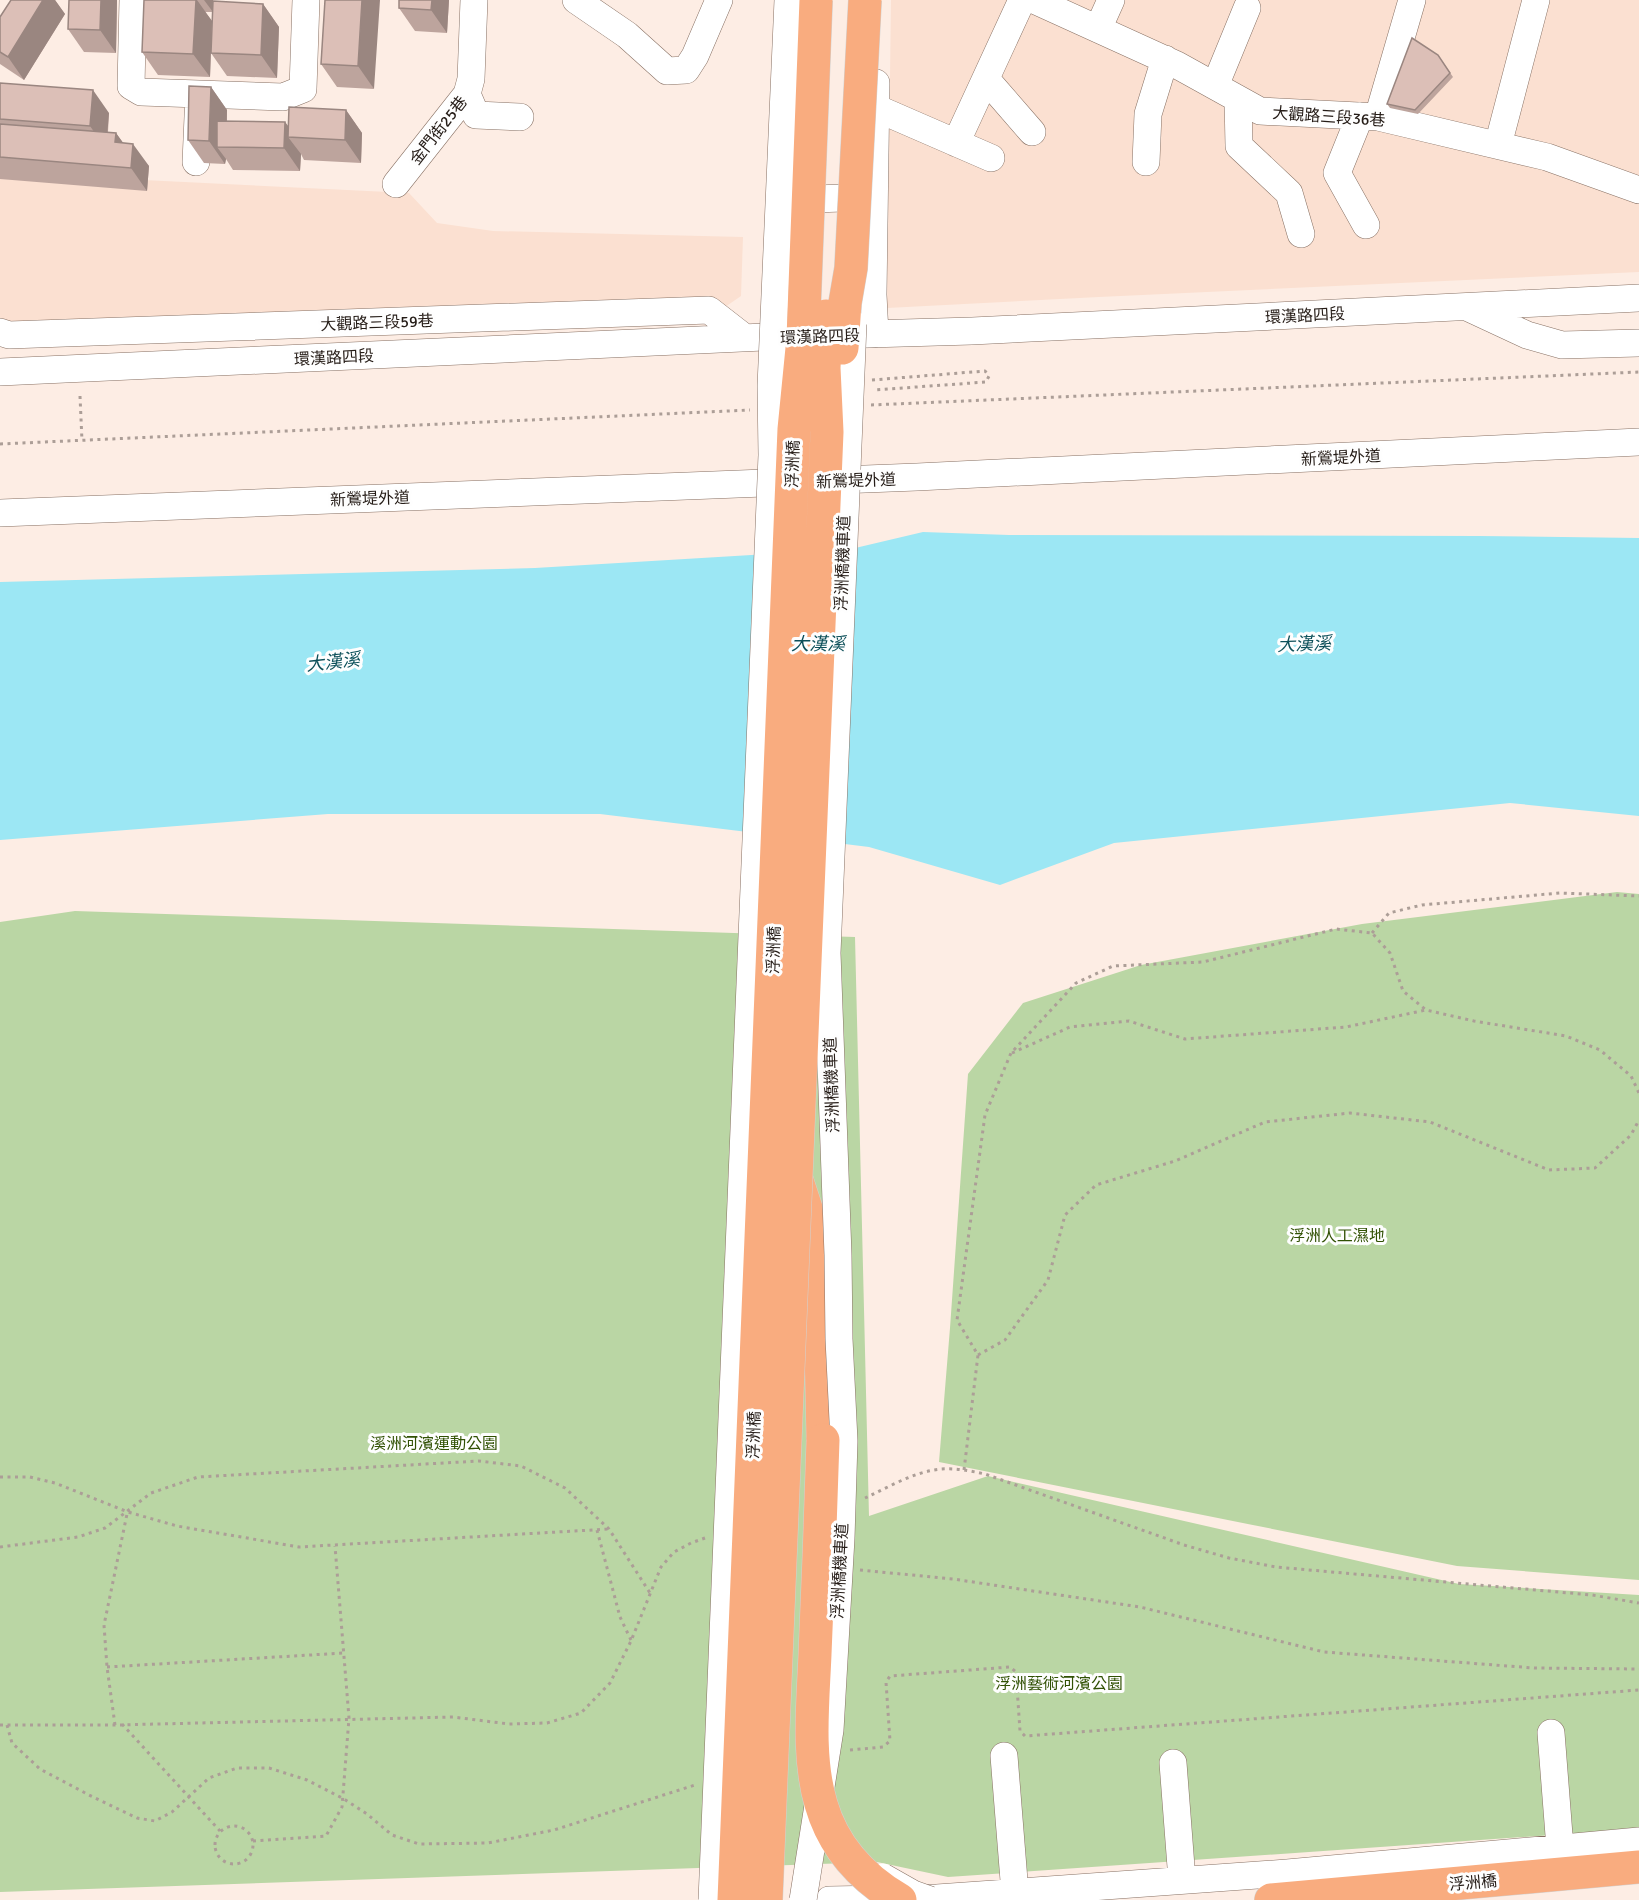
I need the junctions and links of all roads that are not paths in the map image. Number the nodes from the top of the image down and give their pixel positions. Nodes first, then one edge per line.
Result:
1 (133, 0) edge
2 (306, 0) edge
3 (474, 0) edge
4 (576, 0) edge
5 (719, 0) edge
6 (778, 0) edge
7 (788, 0) edge
8 (798, 0) edge
9 (816, 0) edge
10 (838, 0) edge
11 (865, 0) edge
12 (880, 0) edge
13 (1022, 0) edge
14 (1034, 0) edge
15 (1112, 0) edge
16 (1412, 0) edge
17 (1536, 0) edge
18 (1247, 8) dead end
19 (1098, 29) junction
20 (1165, 59) junction
21 (986, 79) junction
22 (1215, 86) junction
23 (199, 94) junction
24 (467, 94) junction
25 (1238, 99) junction
26 (876, 108) junction
27 (1369, 116) junction
28 (520, 117) dead end
29 (1032, 132) dead end
30 (956, 142) junction
31 (1498, 145) junction
32 (991, 158) dead end
33 (196, 162) edge
34 (1146, 162) dead end
35 (874, 177) junction
36 (771, 182) junction
37 (396, 184) dead end
38 (1639, 190) edge
39 (1366, 225) dead end
40 (1301, 234) dead end
41 (851, 268) junction
42 (1639, 298) edge
43 (1465, 307) junction
44 (0, 332) edge
45 (875, 334) junction
46 (755, 338) junction
47 (1639, 343) edge
48 (0, 372) edge
49 (794, 429) junction
50 (827, 432) junction
51 (1639, 442) edge
52 (0, 513) edge
53 (796, 1180) junction
54 (839, 1339) junction
55 (1551, 1733) dead end
56 (1004, 1756) dead end
57 (1173, 1763) dead end
58 (1639, 1841) edge
59 (1560, 1848) junction
60 (1639, 1855) edge
61 (1639, 1867) edge
62 (1639, 1877) edge
63 (1182, 1880) junction
64 (1015, 1893) junction
65 (712, 1900) edge
66 (734, 1900) edge
67 (766, 1900) edge
68 (803, 1900) edge
69 (829, 1900) edge
70 (900, 1900) edge
71 (930, 1900) edge
72 (1107, 1900) edge
73 (1271, 1900) edge
74 (1407, 1900) edge

1 - 23 street
2 - 23 street
3 - 24 street, 金門街25巷
4 - 5 street
6 - 36 street
7 - 65 street, bridge
8 - 49 main road, bridge
9 - 49 main road, 浮洲橋, bridge
10 - 50 main road, 浮洲橋, bridge
11 - 41 main road, bridge
12 - 26 street
13 - 21 street
14 - 19 street, 大觀路三段36巷
15 - 19 street
16 - 27 street
17 - 31 street
18 - 22 street
19 - 20 street, 大觀路三段36巷
20 - 22 street, 大觀路三段36巷
20 - 34 street
21 - 29 street
21 - 30 street
22 - 25 street, 大觀路三段36巷
23 - 33 street
24 - 28 street
24 - 37 street, 金門街25巷
25 - 27 street, 大觀路三段36巷
25 - 40 street
26 - 30 street
26 - 35 street
27 - 31 street, 大觀路三段36巷
27 - 39 street
30 - 32 street
31 - 38 street, 大觀路三段36巷
35 - 36 street
35 - 45 street
36 - 46 street
41 - 50 main road, bridge
41 - 54 street, 浮洲橋機車道, bridge
42 - 43 street, 環漢路四段
43 - 45 street, 環漢路四段
43 - 47 street
44 - 46 street, 大觀路三段59巷
45 - 46 street, 環漢路四段
46 - 48 street, 環漢路四段
49 - 66 main road, 浮洲橋, bridge
50 - 53 main road, 浮洲橋, bridge
51 - 52 street, 新鶯堤外道
53 - 67 main road, 浮洲橋, bridge
53 - 70 main road, 浮洲橋, bridge
54 - 68 street, 浮洲橋機車道, bridge
54 - 71 street, bridge
55 - 59 street
56 - 64 street
57 - 63 street
58 - 59 street
59 - 63 street
60 - 72 street
61 - 73 main road, 浮洲橋
62 - 74 main road
63 - 64 street
64 - 69 street

